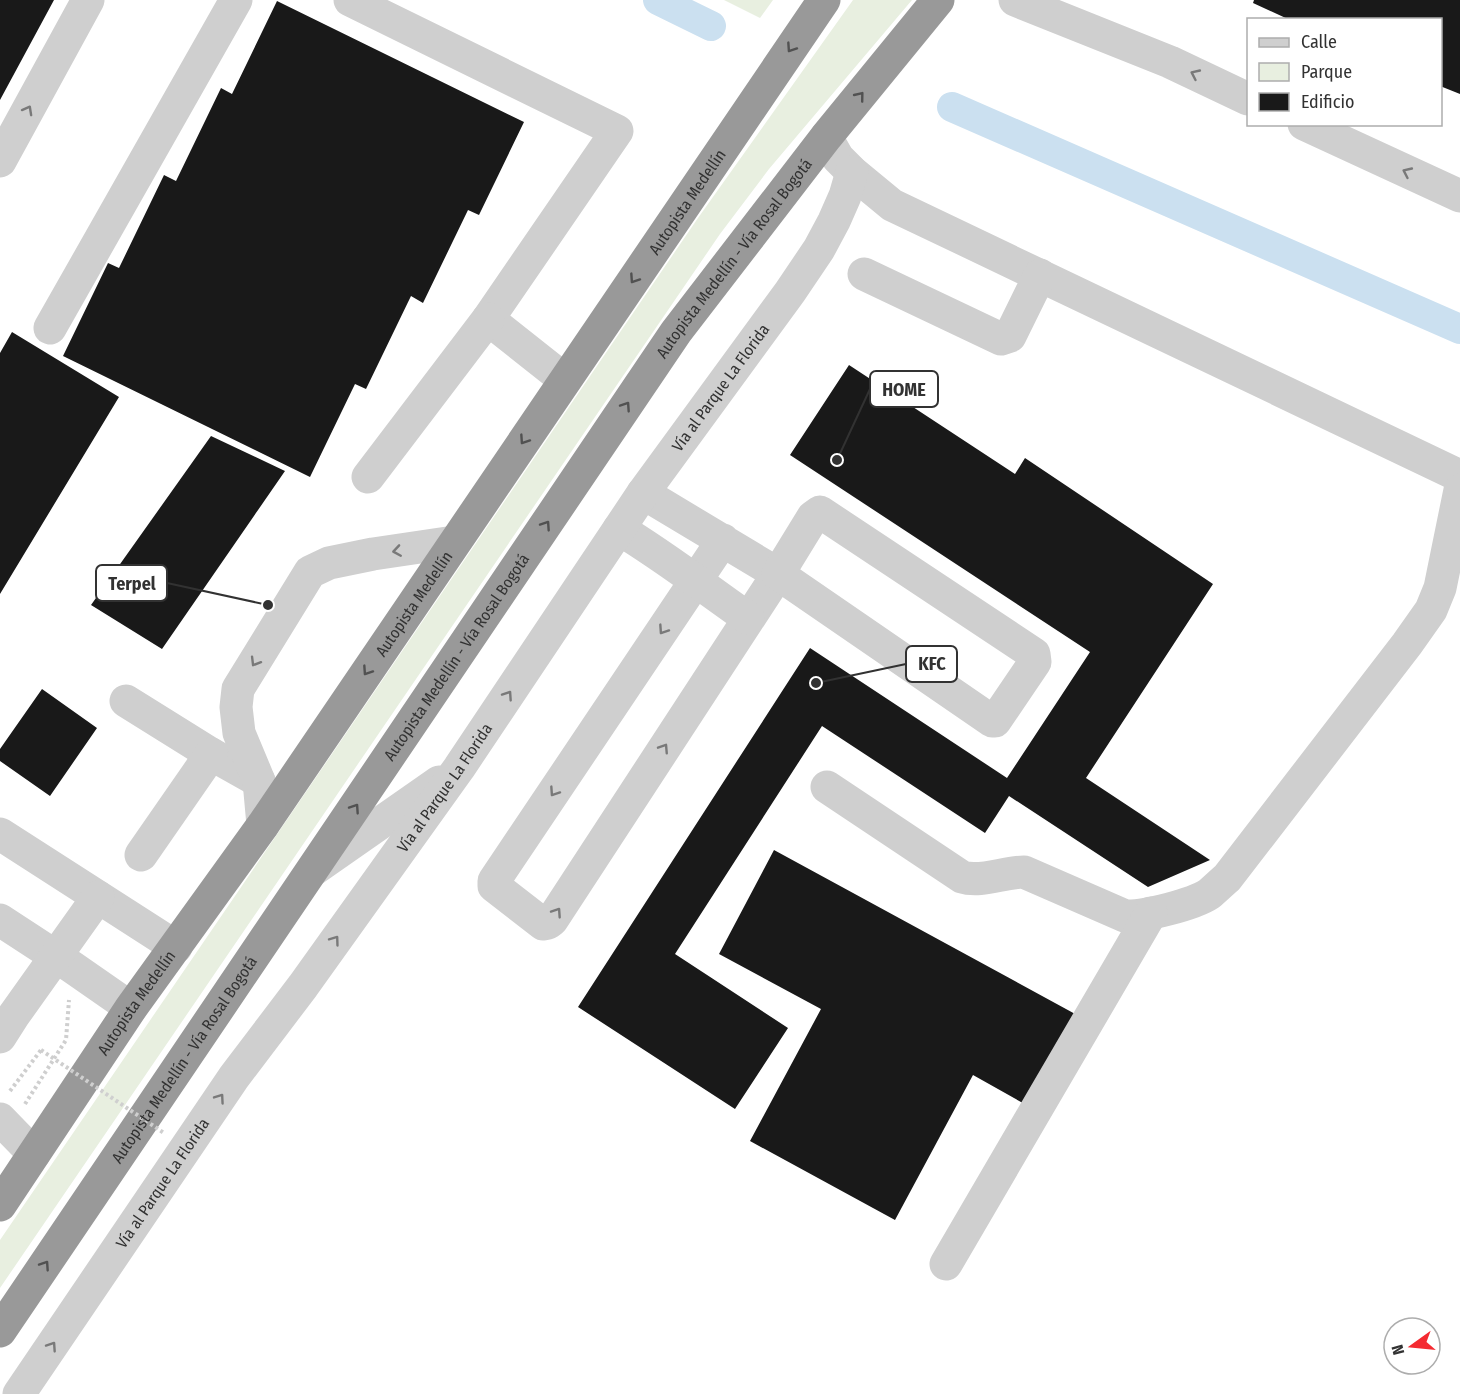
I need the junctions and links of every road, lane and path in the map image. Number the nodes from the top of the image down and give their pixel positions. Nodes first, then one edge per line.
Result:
1 (88, 0) edge
2 (236, 0) edge
3 (350, 0) edge
4 (824, 0) edge
5 (938, 0) edge
6 (1015, 0) edge
7 (1247, 99) edge
8 (1308, 126) edge
9 (826, 137) junction
10 (0, 161) edge
11 (852, 172) junction
12 (1460, 196) edge
13 (864, 274) dead end
14 (1040, 275) junction
15 (488, 319) junction
16 (50, 328) dead end
17 (565, 380) junction
18 (1460, 476) edge
19 (368, 477) dead end
20 (1460, 490) edge
21 (643, 493) junction
22 (619, 529) junction
23 (723, 540) junction
24 (454, 542) junction
25 (778, 574) junction
26 (696, 582) junction
27 (748, 618) junction
28 (126, 701) dead end
29 (211, 754) junction
30 (459, 768) junction
31 (259, 781) junction
32 (827, 788) dead end
33 (263, 825) junction
34 (0, 834) edge
35 (141, 855) dead end
36 (313, 870) junction
37 (98, 897) junction
38 (1151, 913) junction
39 (0, 920) edge
40 (176, 947) junction
41 (56, 956) junction
42 (131, 1008) junction
43 (0, 1037) edge
44 (66, 1040) dead end
45 (10, 1107) edge
46 (164, 1133) dead end
47 (34, 1154) junction
48 (0, 1204) edge
49 (946, 1264) dead end
50 (0, 1330) edge
51 (19, 1394) edge

10 -> 1 street
2 - 16 street
3 - 15 street
4 -> 17 highway, Autopista Medellín
9 -> 5 highway, Autopista Medellín - Vía Rosal Bogotá
7 -> 6 street
12 -> 8 street
9 - 11 street
36 -> 9 highway, Autopista Medellín - Vía Rosal Bogotá
11 - 14 street
11 - 21 street, Vía al Parque La Florida
13 - 14 street
14 - 18 street
15 - 17 street
15 - 19 street
17 -> 24 highway, Autopista Medellín
20 - 38 street
21 - 22 street, Vía al Parque La Florida
21 - 23 street
22 - 26 street
30 -> 22 street, Vía al Parque La Florida
23 - 25 street
23 - 26 street
24 -> 31 street
24 -> 33 highway, Autopista Medellín
25 - 25 street
25 - 27 street
26 - 27 street
26 -> 27 street
28 - 29 street
29 - 31 street
29 - 35 street
30 - 36 street
51 -> 30 street, Vía al Parque La Florida
31 - 33 street
32 - 38 street
33 - 40 highway, Autopista Medellín
34 - 37 street
50 -> 36 highway, Autopista Medellín - Vía Rosal Bogotá
37 - 40 street
37 - 41 street
38 - 49 street
39 - 41 street
40 - 42 highway, Autopista Medellín
41 - 42 street
41 - 43 street
42 - 47 highway, Autopista Medellín
44 - 45 path
45 - 46 path, bridge
45 - 47 street
47 - 48 highway, Autopista Medellín

